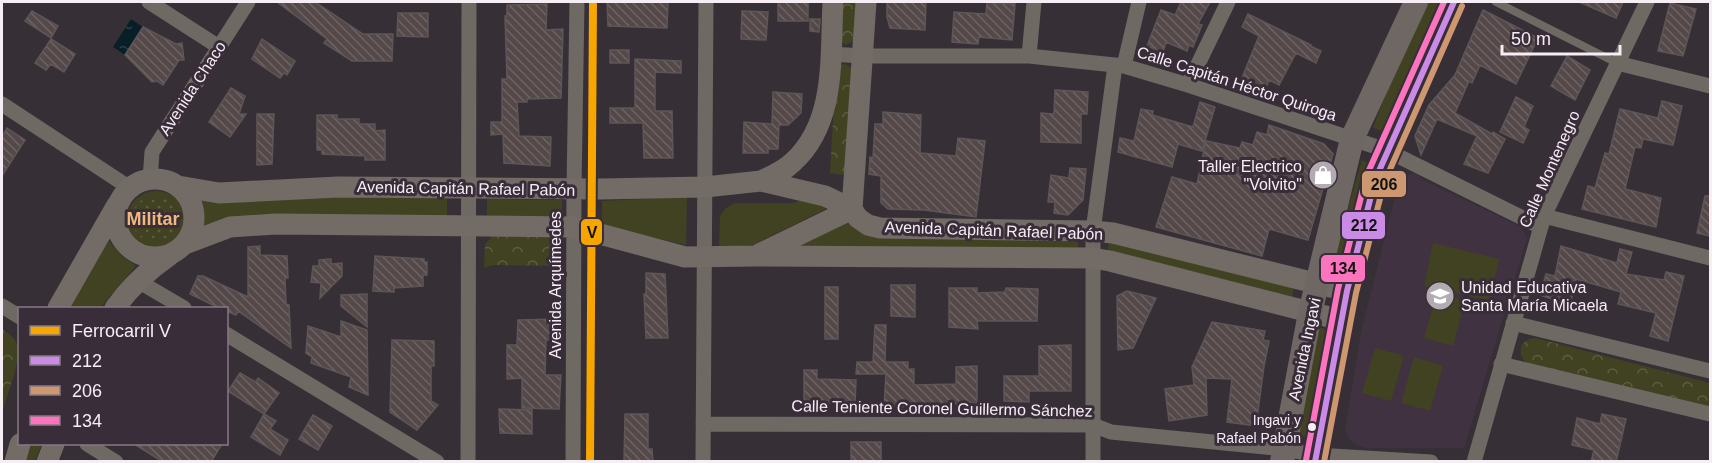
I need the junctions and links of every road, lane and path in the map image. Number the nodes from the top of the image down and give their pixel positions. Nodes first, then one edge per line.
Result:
1 (149, 2) edge
2 (248, 2) edge
3 (469, 2) edge
4 (577, 2) edge
5 (706, 2) edge
6 (833, 2) edge
7 (866, 2) edge
8 (1034, 2) edge
9 (1139, 2) edge
10 (1228, 2) edge
11 (1416, 2) edge
12 (1454, 2) edge
13 (1496, 2) edge
14 (1647, 2) edge
15 (219, 47) junction
16 (830, 54) junction
17 (862, 56) junction
18 (1029, 56) junction
19 (1617, 63) junction
20 (1120, 65) junction
21 (1188, 85) junction
22 (1710, 86) edge
23 (2, 104) edge
24 (1352, 139) junction
25 (1386, 150) junction
26 (150, 180) junction
27 (761, 181) junction
28 (178, 186) junction
29 (705, 187) junction
30 (469, 188) junction
31 (574, 189) junction
32 (126, 194) junction
33 (852, 209) junction
34 (1542, 222) junction
35 (468, 225) junction
36 (574, 227) junction
37 (1093, 231) junction
38 (180, 248) junction
39 (754, 256) junction
40 (705, 258) junction
41 (1092, 258) junction
42 (1710, 258) edge
43 (138, 280) junction
44 (1317, 284) junction
45 (1347, 291) junction
46 (2, 306) edge
47 (59, 307) edge
48 (117, 307) edge
49 (181, 307) edge
50 (1310, 313) junction
51 (18, 316) edge
52 (1341, 320) junction
53 (1513, 323) junction
54 (228, 335) edge
55 (1501, 364) junction
56 (1710, 371) edge
57 (1710, 414) edge
58 (703, 424) junction
59 (1093, 425) junction
60 (20, 445) edge
61 (54, 445) edge
62 (89, 445) edge
63 (1283, 455) edge
64 (1316, 458) edge
65 (15, 462) edge
66 (46, 462) edge
67 (116, 462) edge
68 (437, 462) edge
69 (468, 462) edge
70 (573, 462) edge
71 (703, 462) edge
72 (1093, 462) edge
73 (1431, 462) edge
74 (1474, 462) edge

1 - 15 street
2 - 15 street, Avenida Chaco
3 - 30 street
4 - 31 street, Avenida Arquímedes
5 - 29 street
6 - 16 main road
7 - 17 main road
8 - 18 street
9 - 20 street
10 - 21 street
11 - 24 highway, Avenida Ingavi
12 - 25 highway, Avenida Ingavi
13 - 19 lane
14 - 19 street, Calle Montenegro
15 - 26 street, Avenida Chaco
16 - 17 street, Calle Capitán Héctor Quiroga
16 - 27 main road
17 - 18 street, Calle Capitán Héctor Quiroga
17 - 33 main road
18 - 20 street, Calle Capitán Héctor Quiroga
19 - 22 street
19 - 34 street, Calle Montenegro
20 - 21 street, Calle Capitán Héctor Quiroga
20 - 37 street
21 - 24 street, Calle Capitán Héctor Quiroga
23 - 32 street
24 - 25 street, Calle Capitán Héctor Quiroga
24 - 44 highway, Avenida Ingavi
25 - 34 street, Calle Capitán Héctor Quiroga
25 - 45 highway, Avenida Ingavi
26 - 28 main road
26 - 32 main road
27 - 29 main road, Avenida Capitán Rafael Pabón
27 - 33 main road, Avenida Capitán Rafael Pabón
28 - 30 main road, Avenida Capitán Rafael Pabón
28 - 38 main road
29 - 31 main road, Avenida Capitán Rafael Pabón
29 - 40 street
30 - 31 main road, Avenida Capitán Rafael Pabón
30 - 35 street
31 - 36 street, Avenida Arquímedes
32 - 38 main road
32 - 47 main road
33 - 37 main road, Avenida Capitán Rafael Pabón
33 - 39 main road
34 - 42 street, Calle Capitán Héctor Quiroga
34 - 53 street, Calle Montenegro
35 - 36 main road, Avenida Capitán Rafael Pabón
35 - 38 main road, Avenida Capitán Rafael Pabón
35 - 69 street
36 - 40 main road, Avenida Capitán Rafael Pabón
36 - 70 street, Avenida Arquímedes
37 - 41 street
37 - 44 main road, Avenida Capitán Rafael Pabón
38 - 43 main road
39 - 40 main road, Avenida Capitán Rafael Pabón
39 - 41 main road, Avenida Capitán Rafael Pabón
40 - 58 street
41 - 50 main road, Avenida Capitán Rafael Pabón
41 - 59 street
43 - 48 main road
43 - 49 street
44 - 45 main road, Avenida Capitán Rafael Pabón
44 - 50 highway, Avenida Ingavi
45 - 52 highway, Avenida Ingavi
46 - 51 street
50 - 52 main road, Avenida Capitán Rafael Pabón
50 - 63 highway, Avenida Ingavi
52 - 64 highway, Avenida Ingavi
53 - 55 street, Calle Montenegro
53 - 56 street
54 - 68 street
55 - 57 street
55 - 74 street, Calle Montenegro
58 - 59 street, Calle Teniente Coronel Guillermo Sánchez
58 - 71 street
59 - 63 street, Calle Teniente Coronel Guillermo Sánchez
59 - 72 street
60 - 65 main road
61 - 66 main road
62 - 67 street
63 - 64 street, Calle Teniente Coronel Guillermo Sánchez
64 - 73 street, Calle Teniente Coronel Guillermo Sánchez

